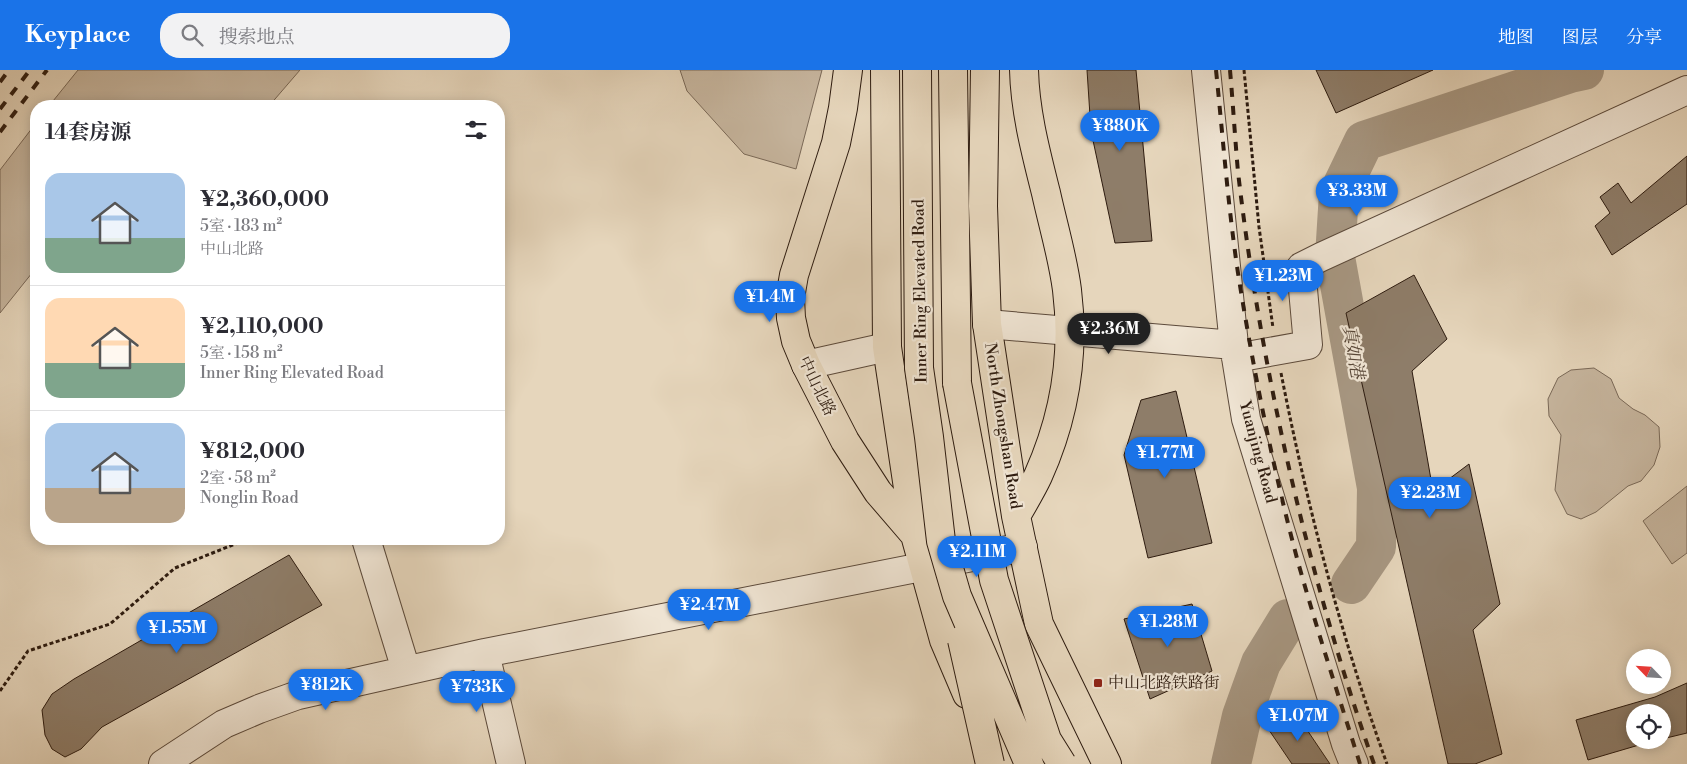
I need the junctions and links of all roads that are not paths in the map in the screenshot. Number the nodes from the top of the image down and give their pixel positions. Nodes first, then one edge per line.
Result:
1 (848, 70) edge
2 (884, 70) edge
3 (918, 70) edge
4 (953, 70) edge
5 (985, 70) edge
6 (1024, 70) edge
7 (1206, 70) edge
8 (1687, 90) edge
9 (987, 324) junction
10 (1070, 330) junction
11 (887, 347) junction
12 (1235, 352) junction
13 (806, 365) junction
14 (1016, 516) junction
15 (914, 535) junction
16 (941, 541) junction
17 (368, 545) edge
18 (1023, 547) junction
19 (924, 568) junction
20 (485, 653) junction
21 (406, 670) junction
22 (163, 764) edge
23 (511, 764) edge
24 (990, 764) edge
25 (998, 764) edge
26 (1029, 764) edge
27 (1062, 764) edge
28 (1107, 764) edge
29 (1354, 764) edge

1 - 13 main road, 中山北路
2 - 11 main road
3 - 16 main road, Inner Ring Elevated Road, bridge
4 - 27 main road, bridge
5 - 9 main road, North Zhongshan Road
6 - 10 main road
7 - 12 street, Yuanjing Road
8 - 12 street
9 - 10 street
9 - 14 main road, North Zhongshan Road
10 - 12 street
10 - 14 main road
11 - 13 street
11 - 15 main road
12 - 29 street, Yuanjing Road
13 - 15 main road, 中山北路
14 - 18 main road, North Zhongshan Road
15 - 19 main road
16 - 24 main road, bridge
16 - 26 main road, Inner Ring Elevated Road, bridge
17 - 21 street
18 - 19 street
18 - 28 main road, North Zhongshan Road
19 - 20 street
19 - 25 main road
20 - 21 street
20 - 23 street
21 - 22 street

